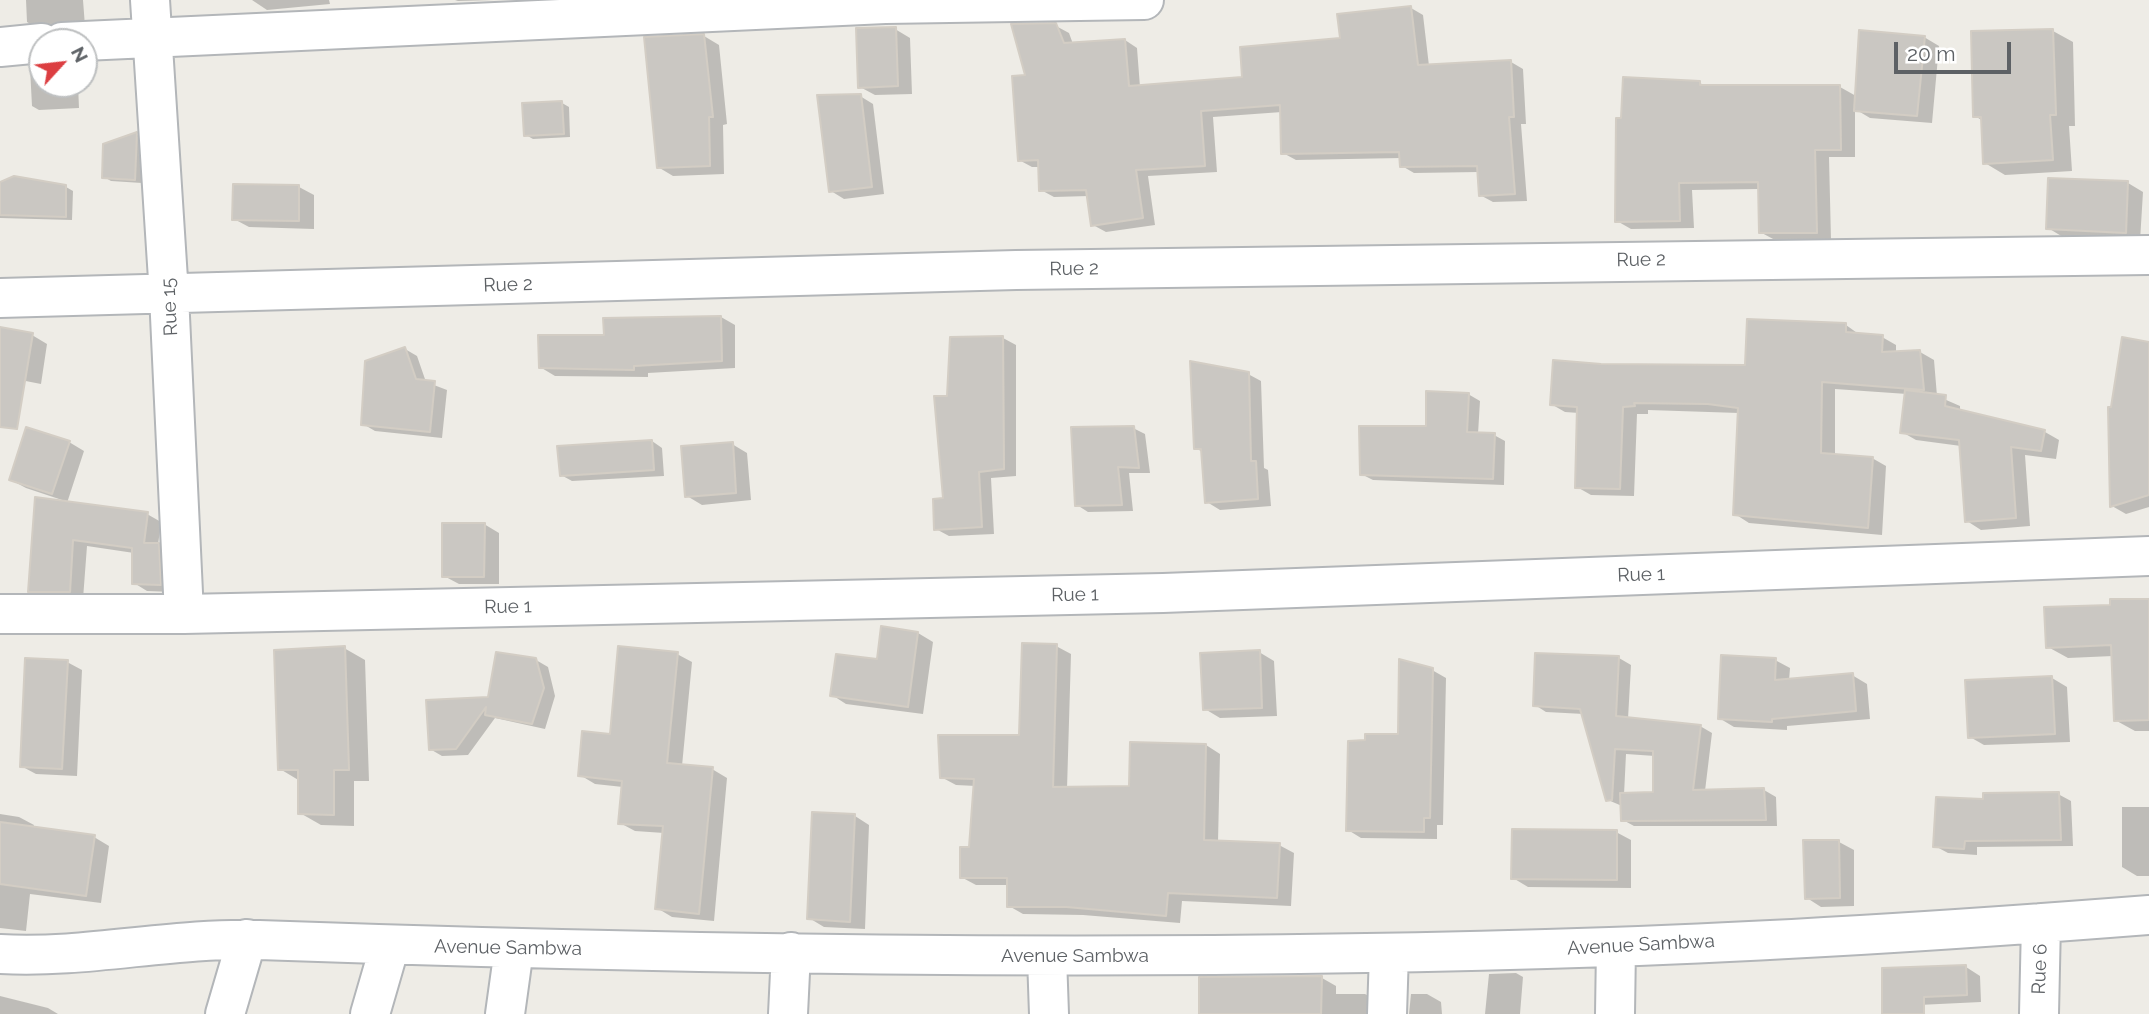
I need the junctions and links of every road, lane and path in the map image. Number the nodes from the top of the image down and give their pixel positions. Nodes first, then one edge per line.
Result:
1 (1144, 0) edge
2 (151, 18) edge
3 (98, 32) edge
4 (28, 44) edge
5 (0, 47) edge
6 (2149, 255) edge
7 (169, 295) junction
8 (0, 299) edge
9 (2149, 556) edge
10 (0, 614) edge
11 (184, 614) junction
12 (2149, 915) edge
13 (2041, 923) junction
14 (247, 939) junction
15 (390, 945) junction
16 (1616, 947) junction
17 (514, 949) junction
18 (792, 952) junction
19 (1389, 953) junction
20 (0, 954) edge
21 (1047, 957) junction
22 (225, 1014) edge
23 (370, 1014) edge
24 (505, 1014) edge
25 (788, 1014) edge
26 (1049, 1014) edge
27 (1387, 1014) edge
28 (1615, 1014) edge
29 (2039, 1014) edge

1 - 2 street
2 - 3 street
2 - 7 street, Rue 15
4 - 5 street
6 - 7 street, Rue 2
7 - 8 street, Rue 2
7 - 11 street, Rue 15
9 - 11 street, Rue 1
10 - 11 street, Rue 1
12 - 13 street, Avenue Sambwa
13 - 16 street, Avenue Sambwa
13 - 29 street, Rue 6
14 - 15 street, Avenue Sambwa
14 - 20 street, Avenue Sambwa
14 - 22 street
15 - 17 street, Avenue Sambwa
15 - 23 street
16 - 19 street, Avenue Sambwa
16 - 28 street
17 - 18 street, Avenue Sambwa
17 - 24 street
18 - 21 street, Avenue Sambwa
18 - 25 street
19 - 21 street, Avenue Sambwa
19 - 27 street
21 - 26 street

